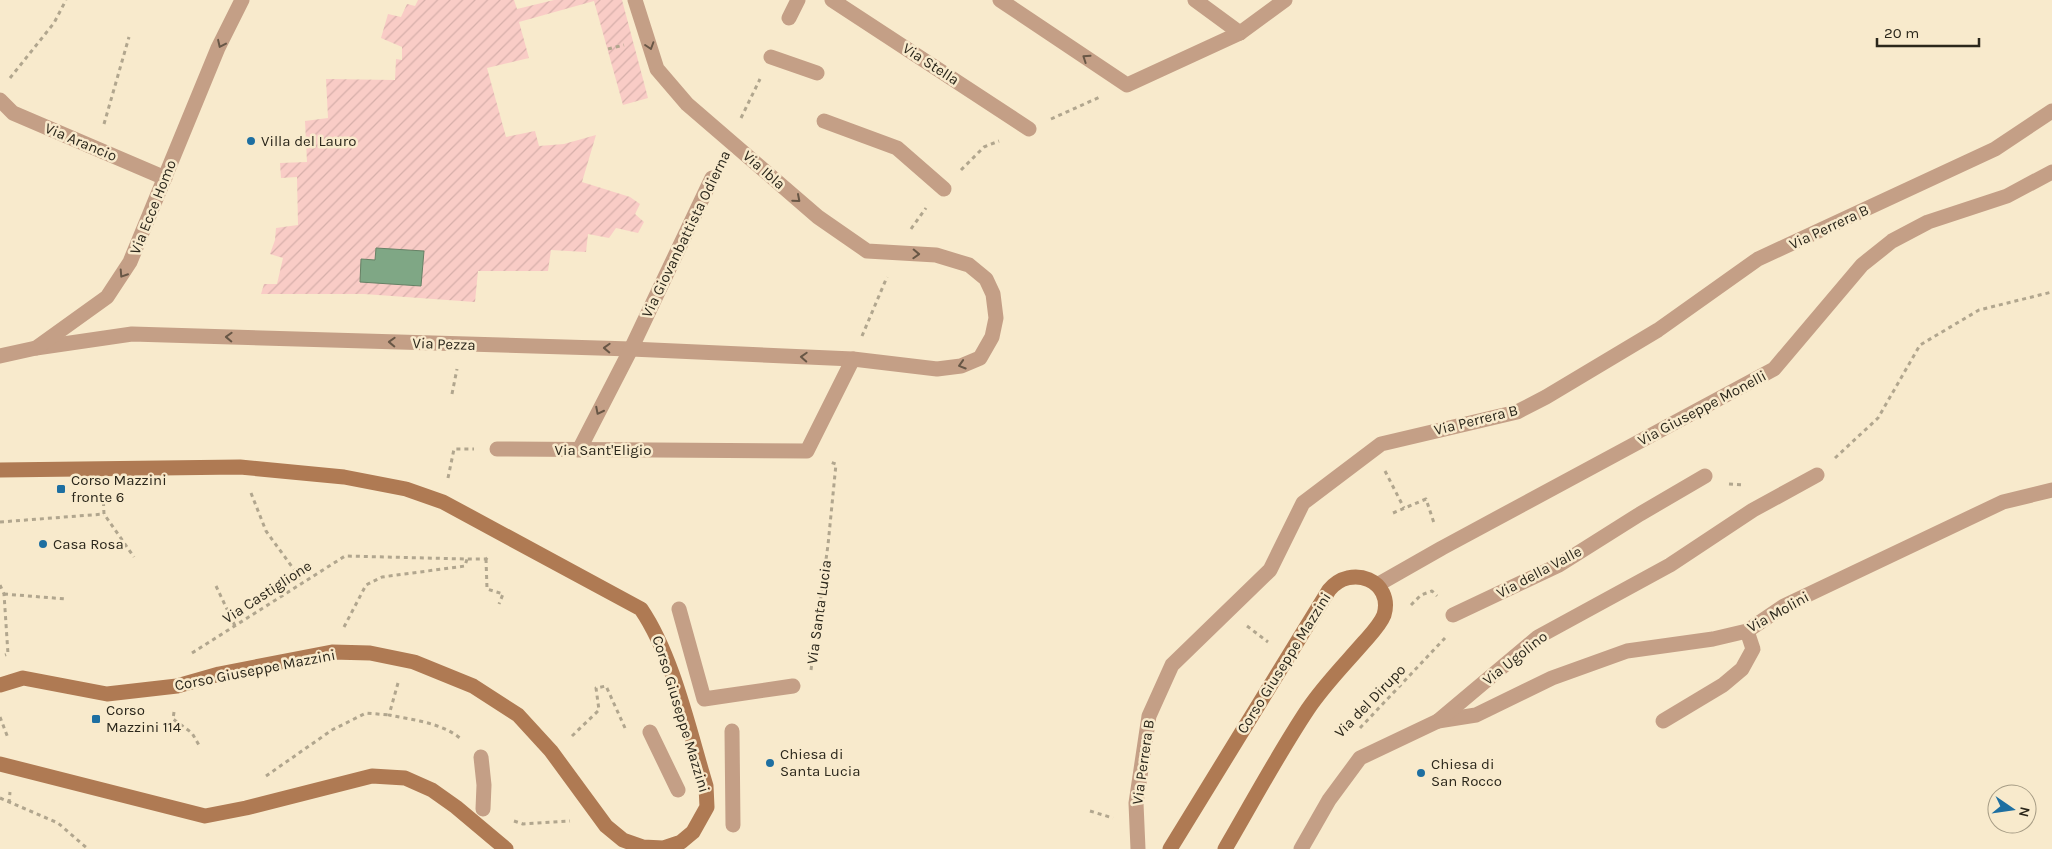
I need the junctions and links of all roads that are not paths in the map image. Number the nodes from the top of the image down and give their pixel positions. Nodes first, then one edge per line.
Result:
1 (242, 0) edge
2 (635, 0) edge
3 (798, 0) edge
4 (832, 0) edge
5 (1000, 0) edge
6 (1195, 0) edge
7 (1286, 0) edge
8 (790, 18) dead end
9 (1240, 33) junction
10 (770, 57) road end
11 (817, 73) dead end
12 (0, 100) edge
13 (2052, 111) edge
14 (824, 121) dead end
15 (1029, 129) dead end
16 (2052, 172) edge
17 (165, 178) junction
18 (712, 178) dead end
19 (944, 189) dead end
20 (867, 251) joint
21 (36, 348) junction
22 (631, 349) junction
23 (0, 356) edge
24 (853, 359) junction
25 (497, 449) road end
26 (579, 450) junction
27 (0, 470) edge
28 (1818, 475) road end
29 (1705, 476) dead end
30 (2052, 490) edge
31 (1377, 585) junction
32 (679, 609) dead end
33 (1453, 615) road end
34 (1747, 631) junction
35 (0, 685) edge
36 (793, 686) road end
37 (1438, 721) junction
38 (1663, 721) dead end
39 (732, 731) dead end
40 (650, 732) road end
41 (481, 757) road end
42 (0, 764) edge
43 (678, 790) dead end
44 (483, 809) road end
45 (733, 825) dead end
46 (506, 849) edge
47 (1138, 849) edge
48 (1170, 849) edge
49 (1225, 849) edge
50 (1301, 849) edge

1 -> 17 street, Via Ecce Homo
2 -> 20 street, Via Ibla
3 - 8 street
4 - 15 street, Via Stella
9 -> 5 street
6 - 9 street
7 - 9 street
10 - 11 street
12 - 17 street, Via Arancio
13 - 47 street, Via Perrera B
14 - 19 street
16 - 31 street, Via Giuseppe Monelli
17 -> 21 street, Via Ecce Homo
18 - 22 street, Via Giovanbattista Odierna
20 -> 24 street, Via Pezza
22 -> 21 street, Via Pezza
21 - 23 street, Via Ecce Homo
24 -> 22 street, Via Pezza
22 -> 26 street, Via Giovanbattista Odierna
24 - 26 street, Via Sant'Eligio
25 - 26 street, Via Sant'Eligio
27 - 35 street, Corso Giuseppe Mazzini
28 - 37 street, Via Ugolino
29 - 33 street, Via della Valle
30 - 34 street, Via Molini
31 - 48 street, Corso Giuseppe Mazzini
31 - 49 street
32 - 36 street
34 - 37 street, Via Molini
34 - 38 street
37 - 50 street, Via Ugolino
39 - 45 street
40 - 43 street
41 - 44 street
42 - 46 street

